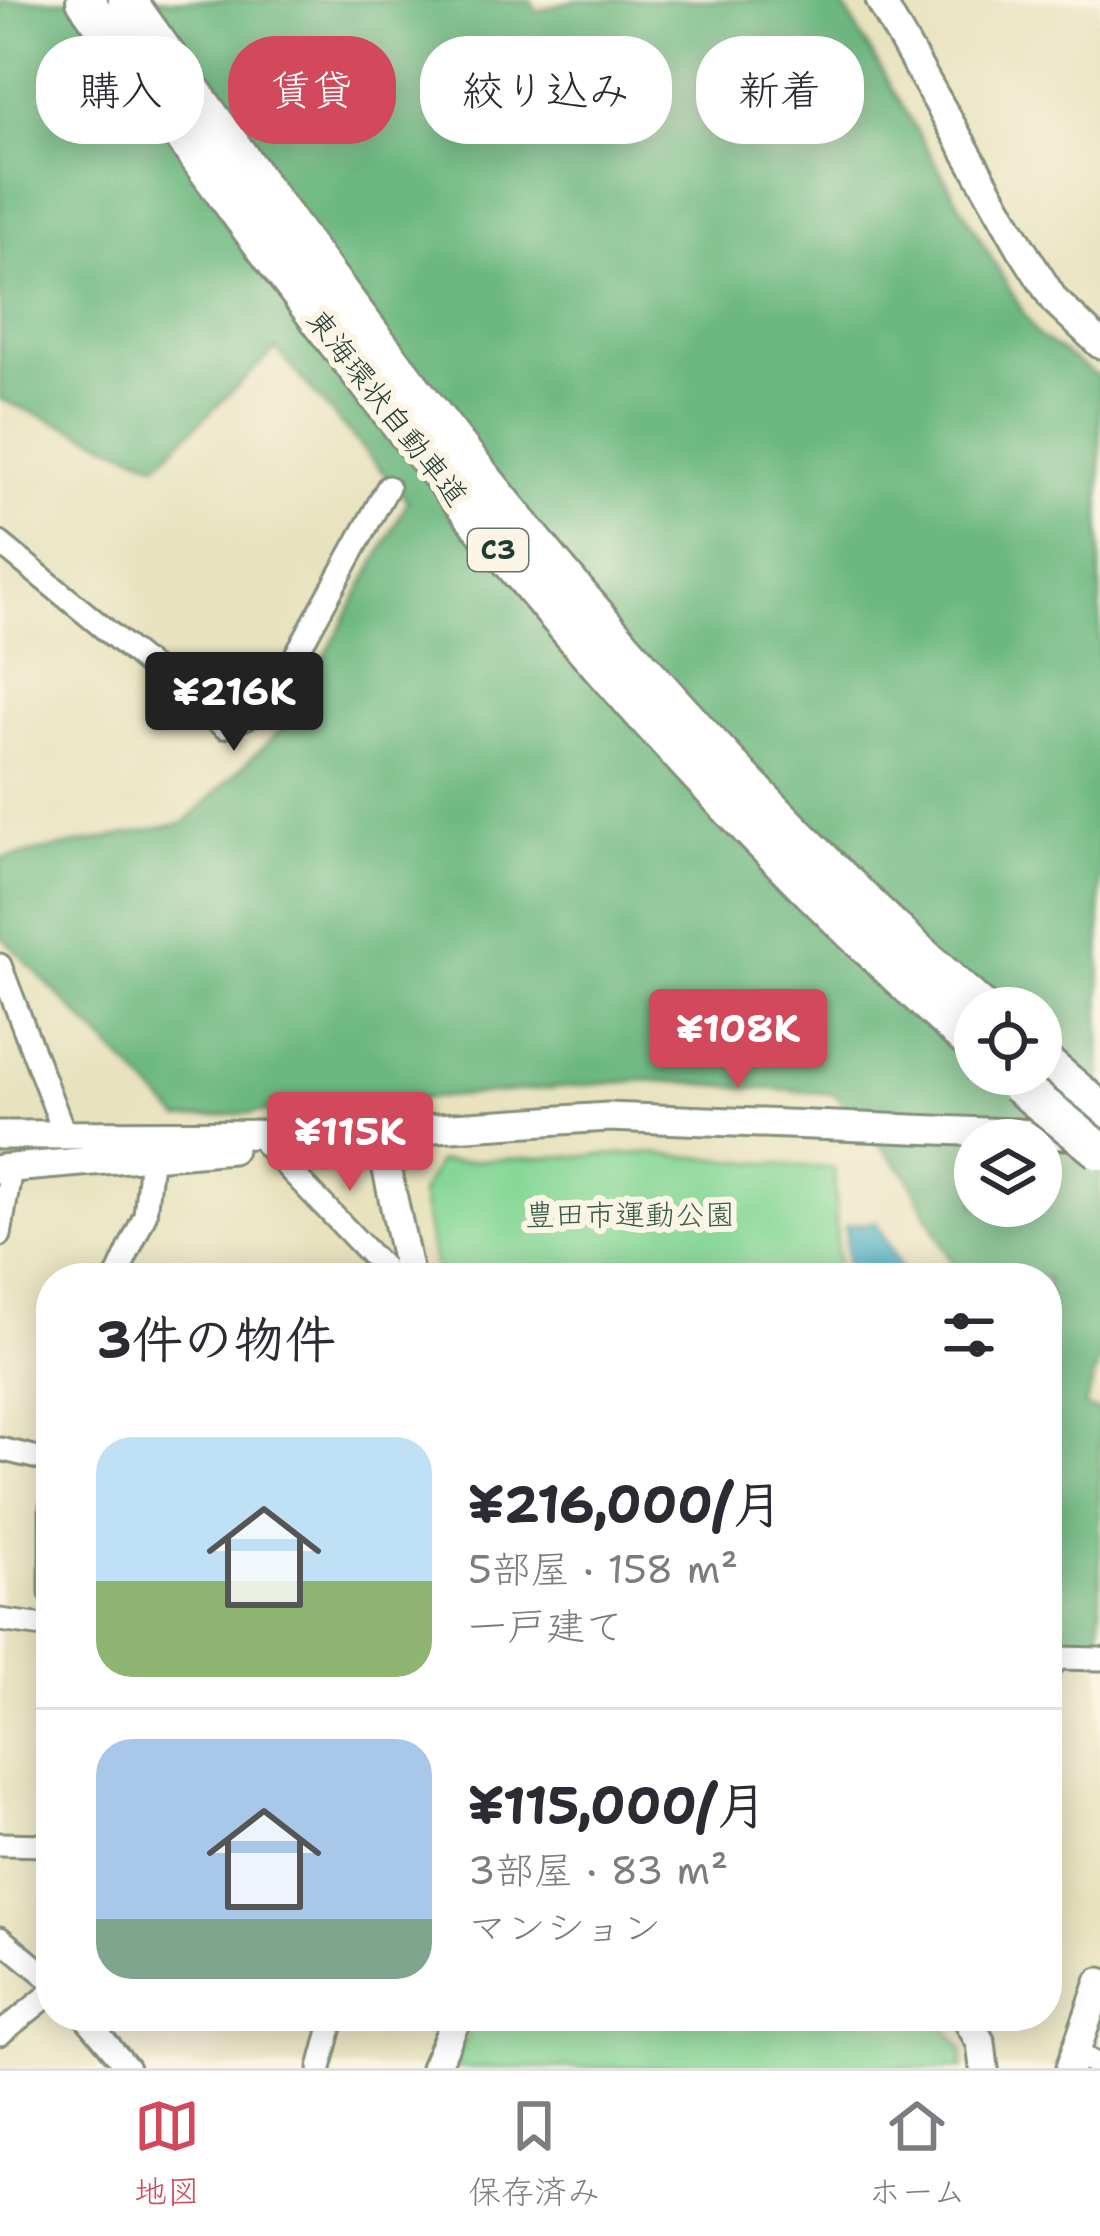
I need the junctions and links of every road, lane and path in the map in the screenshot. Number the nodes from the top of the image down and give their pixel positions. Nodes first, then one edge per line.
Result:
1 (85, 0) edge
2 (127, 0) edge
3 (880, 0) edge
4 (1100, 344) edge
5 (388, 487) dead end
6 (0, 543) edge
7 (0, 965) edge
8 (959, 987) edge
9 (954, 1026) edge
10 (1062, 1082) edge
11 (1045, 1095) edge
12 (1100, 1110) edge
13 (380, 1132) junction
14 (343, 1134) junction
15 (0, 1135) edge
16 (65, 1135) junction
17 (1100, 1136) edge
18 (266, 1144) junction
19 (1100, 1150) edge
20 (151, 1160) junction
21 (5, 1168) edge
22 (0, 1235) edge
23 (123, 1263) edge
24 (379, 1263) edge
25 (407, 1263) edge
26 (0, 1449) edge
27 (36, 1457) edge
28 (0, 1620) edge
29 (36, 1625) edge
30 (1062, 1658) edge
31 (1100, 1659) edge
32 (0, 1844) edge
33 (36, 1845) edge
34 (0, 1938) edge
35 (36, 1968) edge
36 (1100, 1982) edge
37 (36, 2005) edge
38 (97, 2031) edge
39 (330, 2031) edge
40 (451, 2031) edge
41 (974, 2031) edge
42 (0, 2034) edge
43 (1082, 2062) edge
44 (128, 2068) edge
45 (320, 2068) edge
46 (435, 2068) edge
47 (983, 2068) edge

1 - 9 highway, 東海環状自動車道 / C3
2 - 8 highway, 東海環状自動車道 / C3
3 - 4 street
5 - 6 street
7 - 16 street
10 - 12 highway
11 - 19 highway, bridge
13 - 14 street
13 - 17 street
13 - 25 street
14 - 16 street
14 - 18 street
15 - 16 street
18 - 20 street
18 - 24 street
20 - 21 street
20 - 23 street
21 - 22 street
26 - 27 street
28 - 29 street
30 - 31 street
32 - 33 street
34 - 35 street
36 - 43 street
37 - 42 street
38 - 44 street
39 - 45 street
40 - 46 street
41 - 47 street

